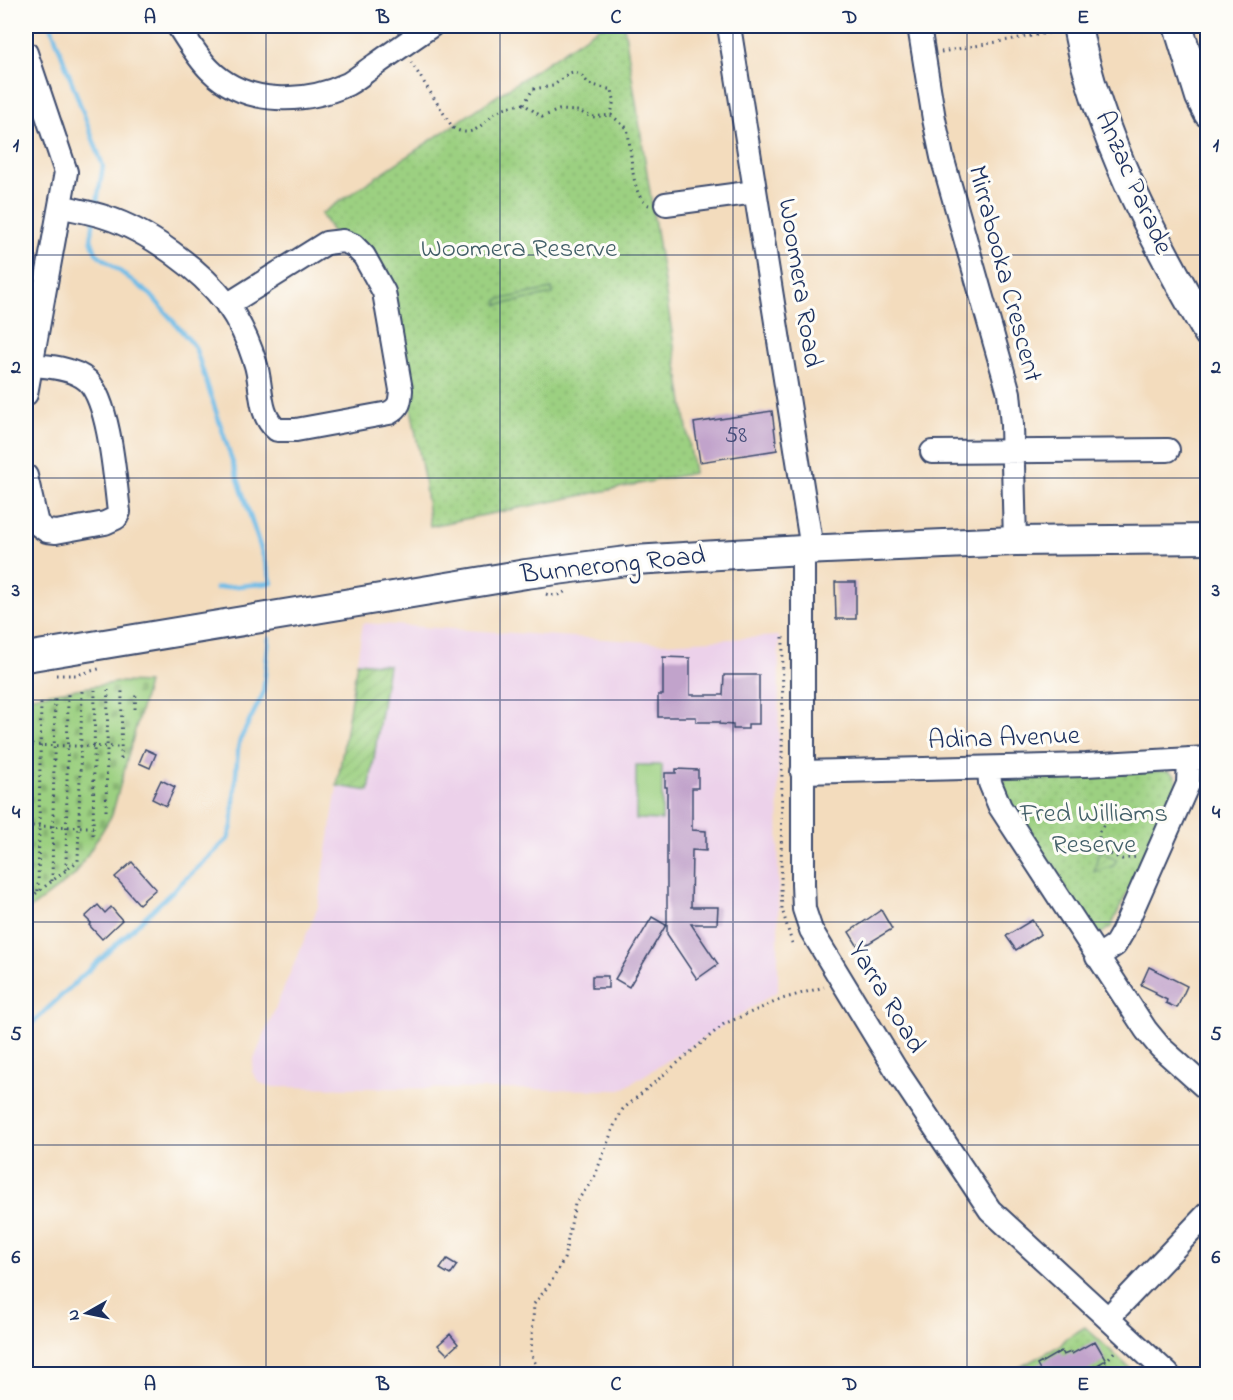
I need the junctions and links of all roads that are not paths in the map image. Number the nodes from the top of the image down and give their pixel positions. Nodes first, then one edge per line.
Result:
1 (178, 26) edge
2 (431, 26) edge
3 (729, 26) edge
4 (919, 26) edge
5 (1178, 26) edge
6 (1070, 28) edge
7 (26, 53) edge
8 (1208, 113) edge
9 (755, 192) junction
10 (666, 204) road end
11 (60, 206) junction
12 (227, 305) junction
13 (1208, 333) edge
14 (30, 365) junction
15 (26, 394) edge
16 (1168, 450) dead end
17 (932, 452) dead end
18 (1013, 453) junction
19 (26, 476) edge
20 (1208, 539) edge
21 (1015, 541) junction
22 (807, 550) junction
23 (26, 657) edge
24 (1198, 758) edge
25 (989, 768) junction
26 (802, 772) junction
27 (1097, 957) junction
28 (1208, 1090) edge
29 (1208, 1213) edge
30 (1108, 1318) junction
31 (1168, 1374) edge

1 - 2 street
3 - 9 street, Woomera Road
4 - 18 street, Mirrabooka Crescent
5 - 8 main road
6 - 13 main road, Anzac Parade
7 - 11 street
9 - 10 street
9 - 22 street, Woomera Road
11 - 12 street
11 - 14 street
12 - 12 street
14 - 15 street
14 - 19 street
16 - 18 street
17 - 18 street
18 - 21 street, Mirrabooka Crescent
20 - 21 main road, Bunnerong Road
21 - 22 main road, Bunnerong Road
22 - 23 main road, Bunnerong Road
22 - 26 street, Yarra Road
24 - 25 street, Adina Avenue
24 - 27 street
25 - 26 street, Adina Avenue
25 - 27 street
26 - 30 street, Yarra Road
27 - 28 street
29 - 30 street
30 - 31 street, Yarra Road

